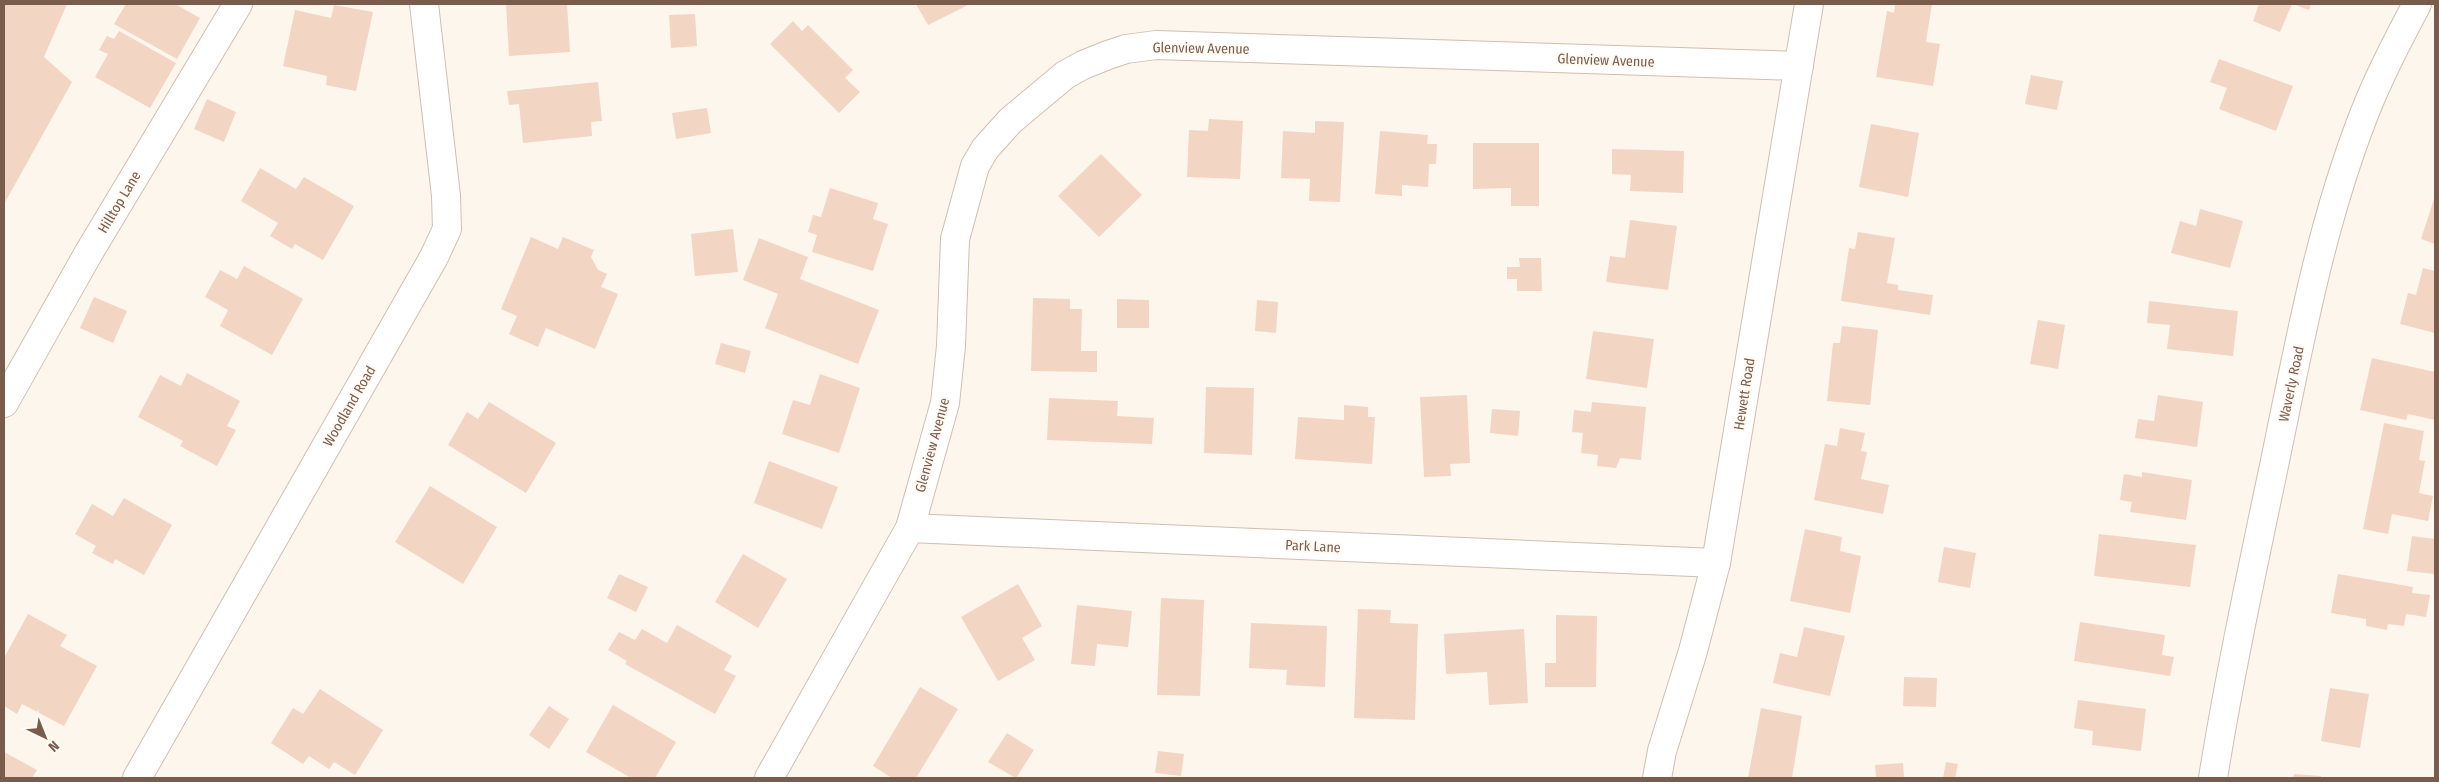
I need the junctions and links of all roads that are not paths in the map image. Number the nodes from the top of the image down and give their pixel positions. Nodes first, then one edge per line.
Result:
1 (238, 4) edge
2 (424, 4) edge
3 (1809, 4) edge
4 (2417, 4) edge
5 (1799, 66) junction
6 (4, 403) edge
7 (910, 528) junction
8 (1716, 564) junction
9 (137, 778) edge
10 (770, 778) edge
11 (1657, 778) edge
12 (2213, 778) edge

1 - 6 street, Hilltop Lane
2 - 9 street, Woodland Road
3 - 5 street, Hewett Road
4 - 12 street, Waverly Road
5 - 7 street, Glenview Avenue
5 - 8 street, Hewett Road
7 - 8 street, Park Lane
7 - 10 street, Glenview Avenue
8 - 11 street, Hewett Road

